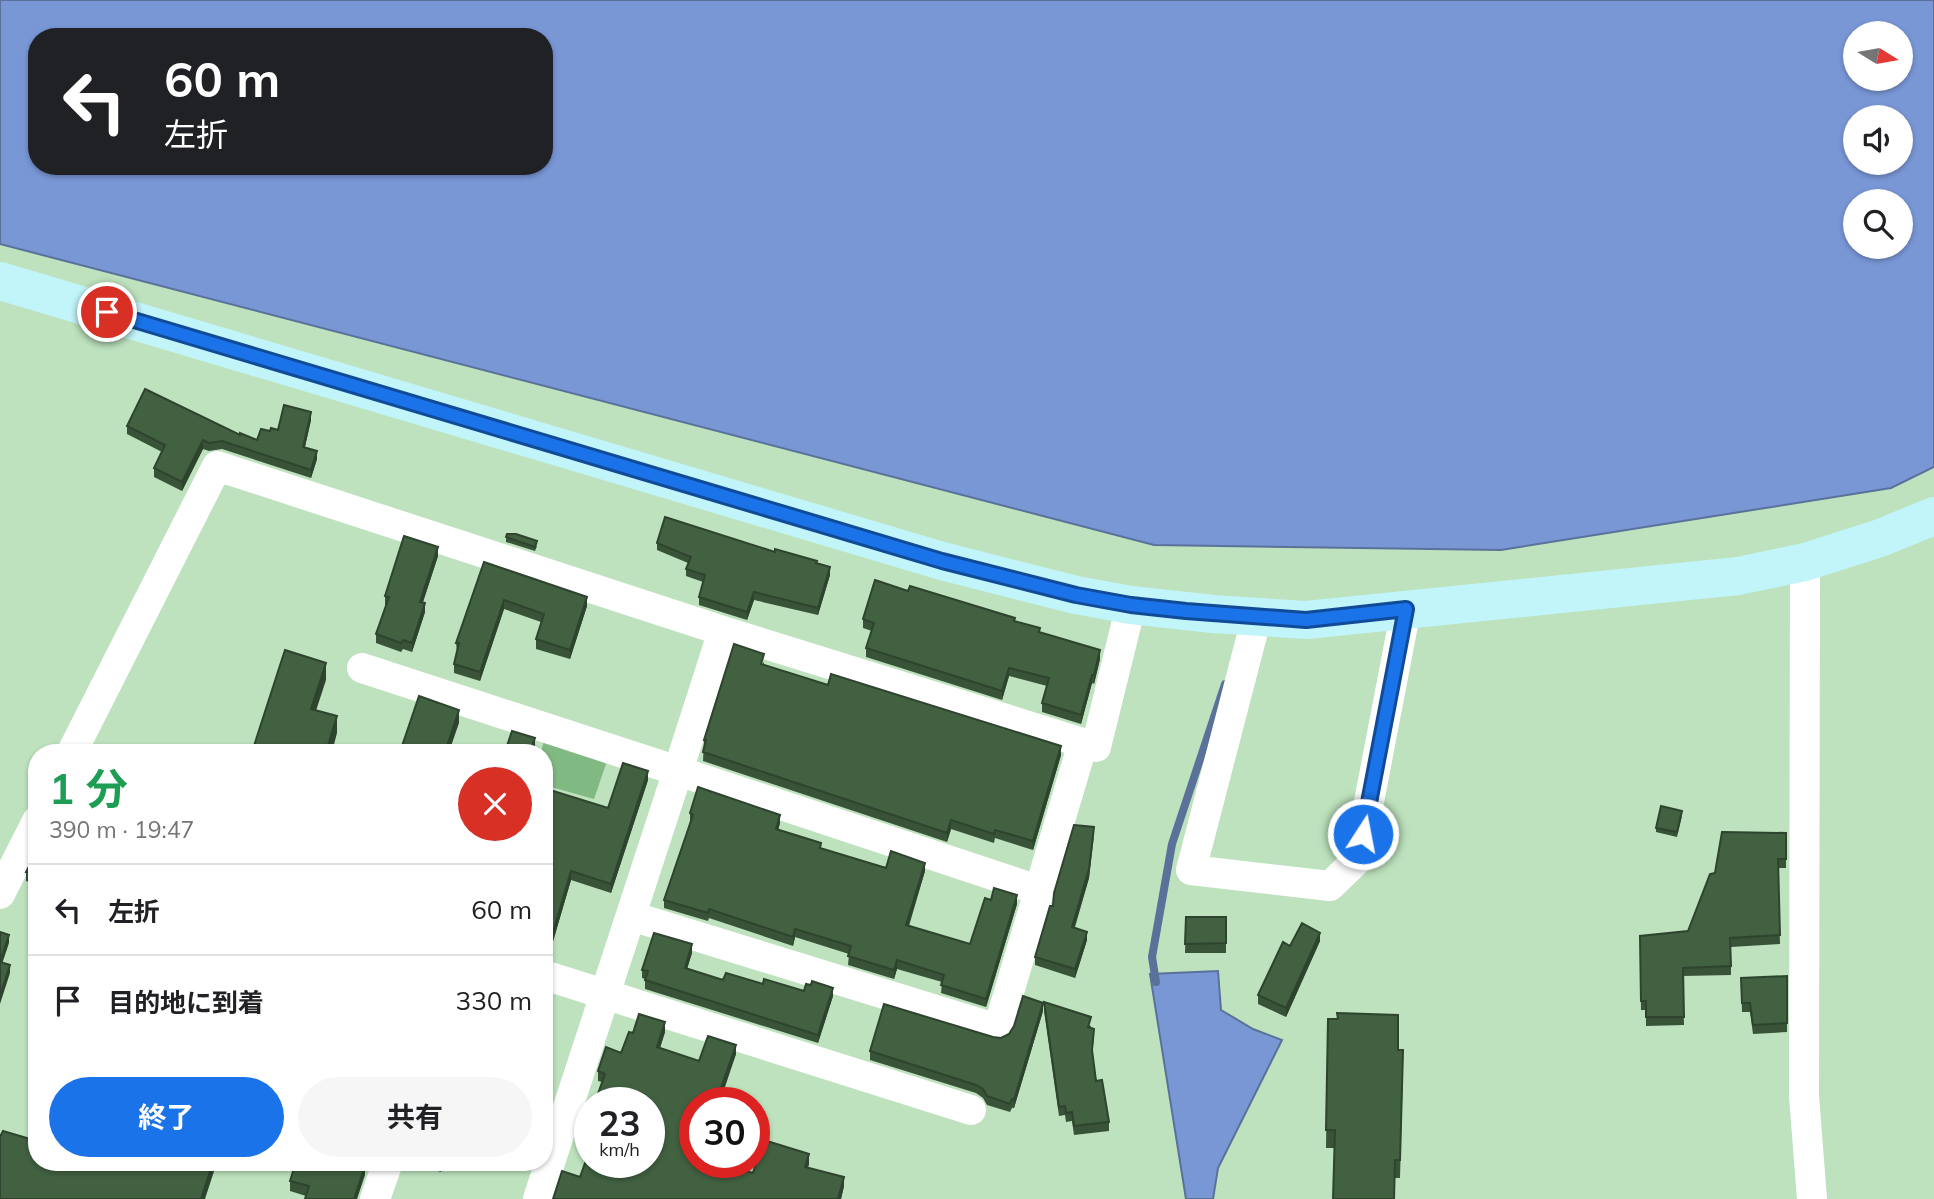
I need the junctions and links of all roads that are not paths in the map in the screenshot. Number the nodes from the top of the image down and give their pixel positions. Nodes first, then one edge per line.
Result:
1 (0, 281) edge
2 (1934, 516) edge
3 (1805, 562) junction
4 (1131, 605) junction
5 (1406, 609) junction
6 (1257, 616) junction
7 (723, 631) junction
8 (362, 668) dead end
9 (1083, 743) junction
10 (76, 744) edge
11 (678, 771) junction
12 (28, 839) edge
13 (1038, 890) junction
14 (0, 894) edge
15 (631, 916) junction
16 (553, 978) edge
17 (605, 995) junction
18 (971, 1110) dead end
19 (553, 1153) edge
20 (385, 1171) edge
21 (547, 1171) edge
22 (376, 1199) edge
23 (538, 1199) edge
24 (1812, 1199) edge

1 - 4 street
2 - 3 street
3 - 5 street
3 - 24 street
4 - 6 street
4 - 9 street
5 - 6 street
5 - 6 street
7 - 9 street
7 - 10 street
7 - 11 street
8 - 11 street
9 - 13 street
11 - 13 street
11 - 15 street
12 - 14 street
13 - 15 street
15 - 17 street
16 - 17 street
17 - 18 street
17 - 19 street
20 - 22 street
21 - 23 street

